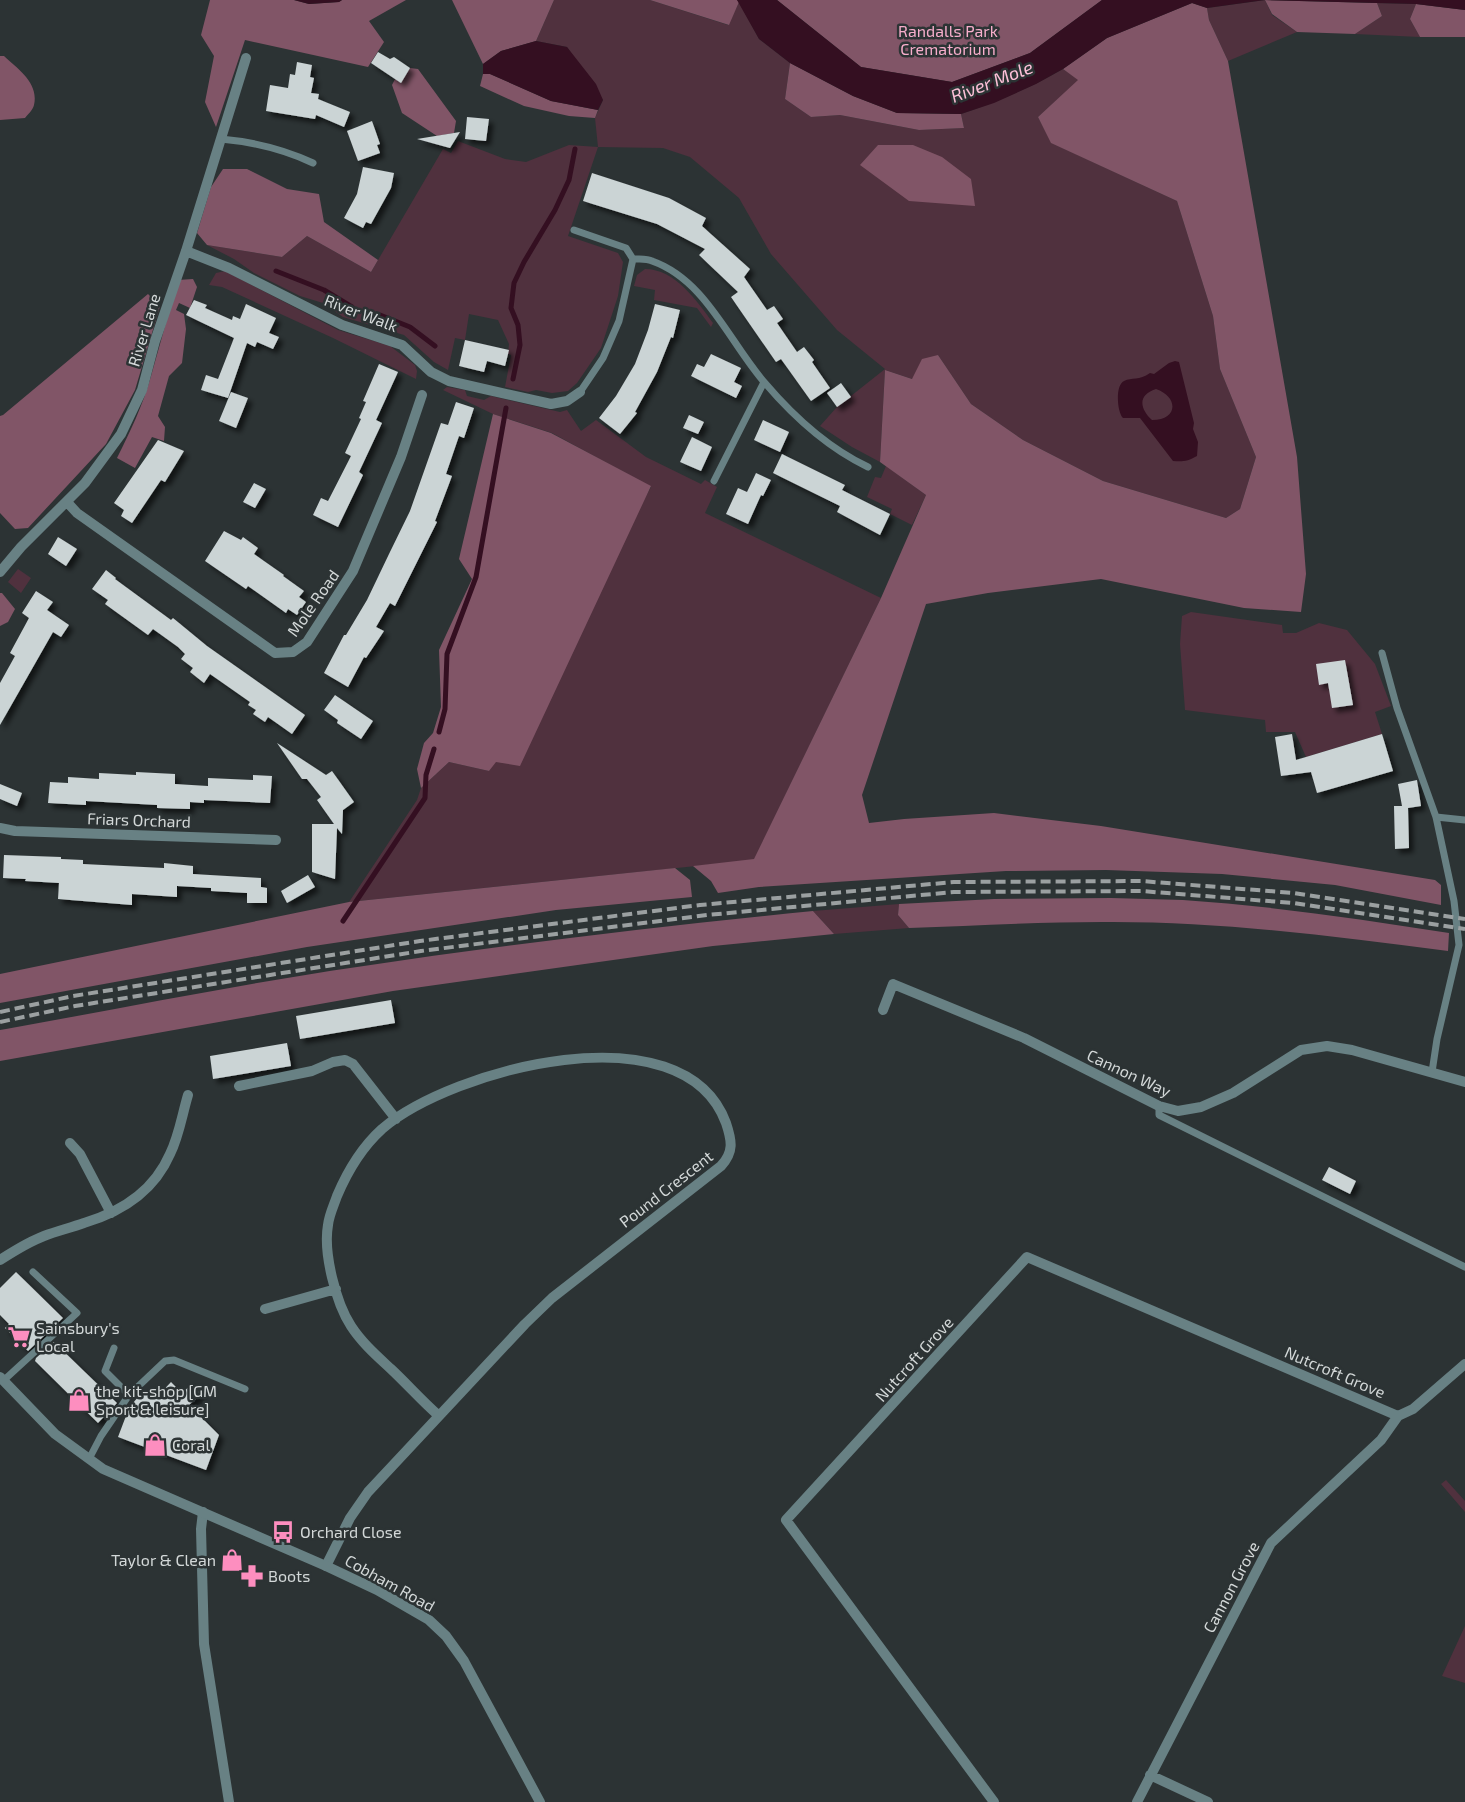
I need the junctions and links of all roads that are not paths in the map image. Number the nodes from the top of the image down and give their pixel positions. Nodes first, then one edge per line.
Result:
1 (246, 58) dead end
2 (222, 139) junction
3 (313, 163) dead end
4 (574, 230) dead end
5 (186, 251) junction
6 (633, 259) junction
7 (764, 382) junction
8 (580, 392) joint
9 (422, 396) dead end
10 (868, 467) dead end
11 (714, 481) dead end
12 (67, 502) junction
13 (0, 572) edge
14 (1382, 653) dead end
15 (1436, 817) junction
16 (1465, 820) edge
17 (0, 828) edge
18 (276, 840) dead end
19 (883, 1010) dead end
20 (1432, 1072) junction
21 (1465, 1082) edge
22 (239, 1086) dead end
23 (188, 1096) dead end
24 (1158, 1106) junction
25 (396, 1118) junction
26 (70, 1143) dead end
27 (111, 1213) junction
28 (0, 1260) edge
29 (1465, 1266) edge
30 (33, 1272) dead end
31 (336, 1289) junction
32 (265, 1310) dead end
33 (114, 1348) dead end
34 (1465, 1364) edge
35 (2, 1379) edge
36 (245, 1389) dead end
37 (129, 1395) junction
38 (438, 1415) junction
39 (1398, 1416) junction
40 (89, 1459) junction
41 (203, 1512) junction
42 (326, 1566) junction
43 (1150, 1775) junction
44 (229, 1802) edge
45 (540, 1802) edge
46 (994, 1802) edge
47 (1137, 1802) edge
48 (1208, 1802) edge

1 - 2 street, River Lane
2 - 3 lane
2 - 5 street, River Lane
4 - 6 lane
5 - 8 street, River Walk
5 - 12 street, River Lane
6 - 7 lane
6 - 8 lane
7 - 10 lane
7 - 11 lane
9 - 12 street, Mole Road
12 - 13 street, River Lane
14 - 15 lane
15 - 16 lane
15 - 20 lane
17 - 18 street, Friars Orchard
19 - 24 street, Cannon Way
20 - 21 street, Cannon Way
20 - 24 street, Cannon Way
22 - 25 street
23 - 27 street
24 - 29 lane
25 - 31 street, Pound Crescent
25 - 38 street, Pound Crescent
26 - 27 street
27 - 28 street
30 - 35 lane
31 - 32 street
31 - 38 street, Pound Crescent
33 - 37 lane
34 - 39 street, Cannon Grove
35 - 40 street, Cobham Road
36 - 37 lane
37 - 40 lane
38 - 42 street, Pound Crescent
39 - 43 street, Cannon Grove
39 - 46 street, Nutcroft Grove
40 - 41 street, Cobham Road
41 - 42 street, Cobham Road
41 - 44 street
42 - 45 street, Cobham Road
43 - 47 street, Cannon Grove
43 - 48 street

